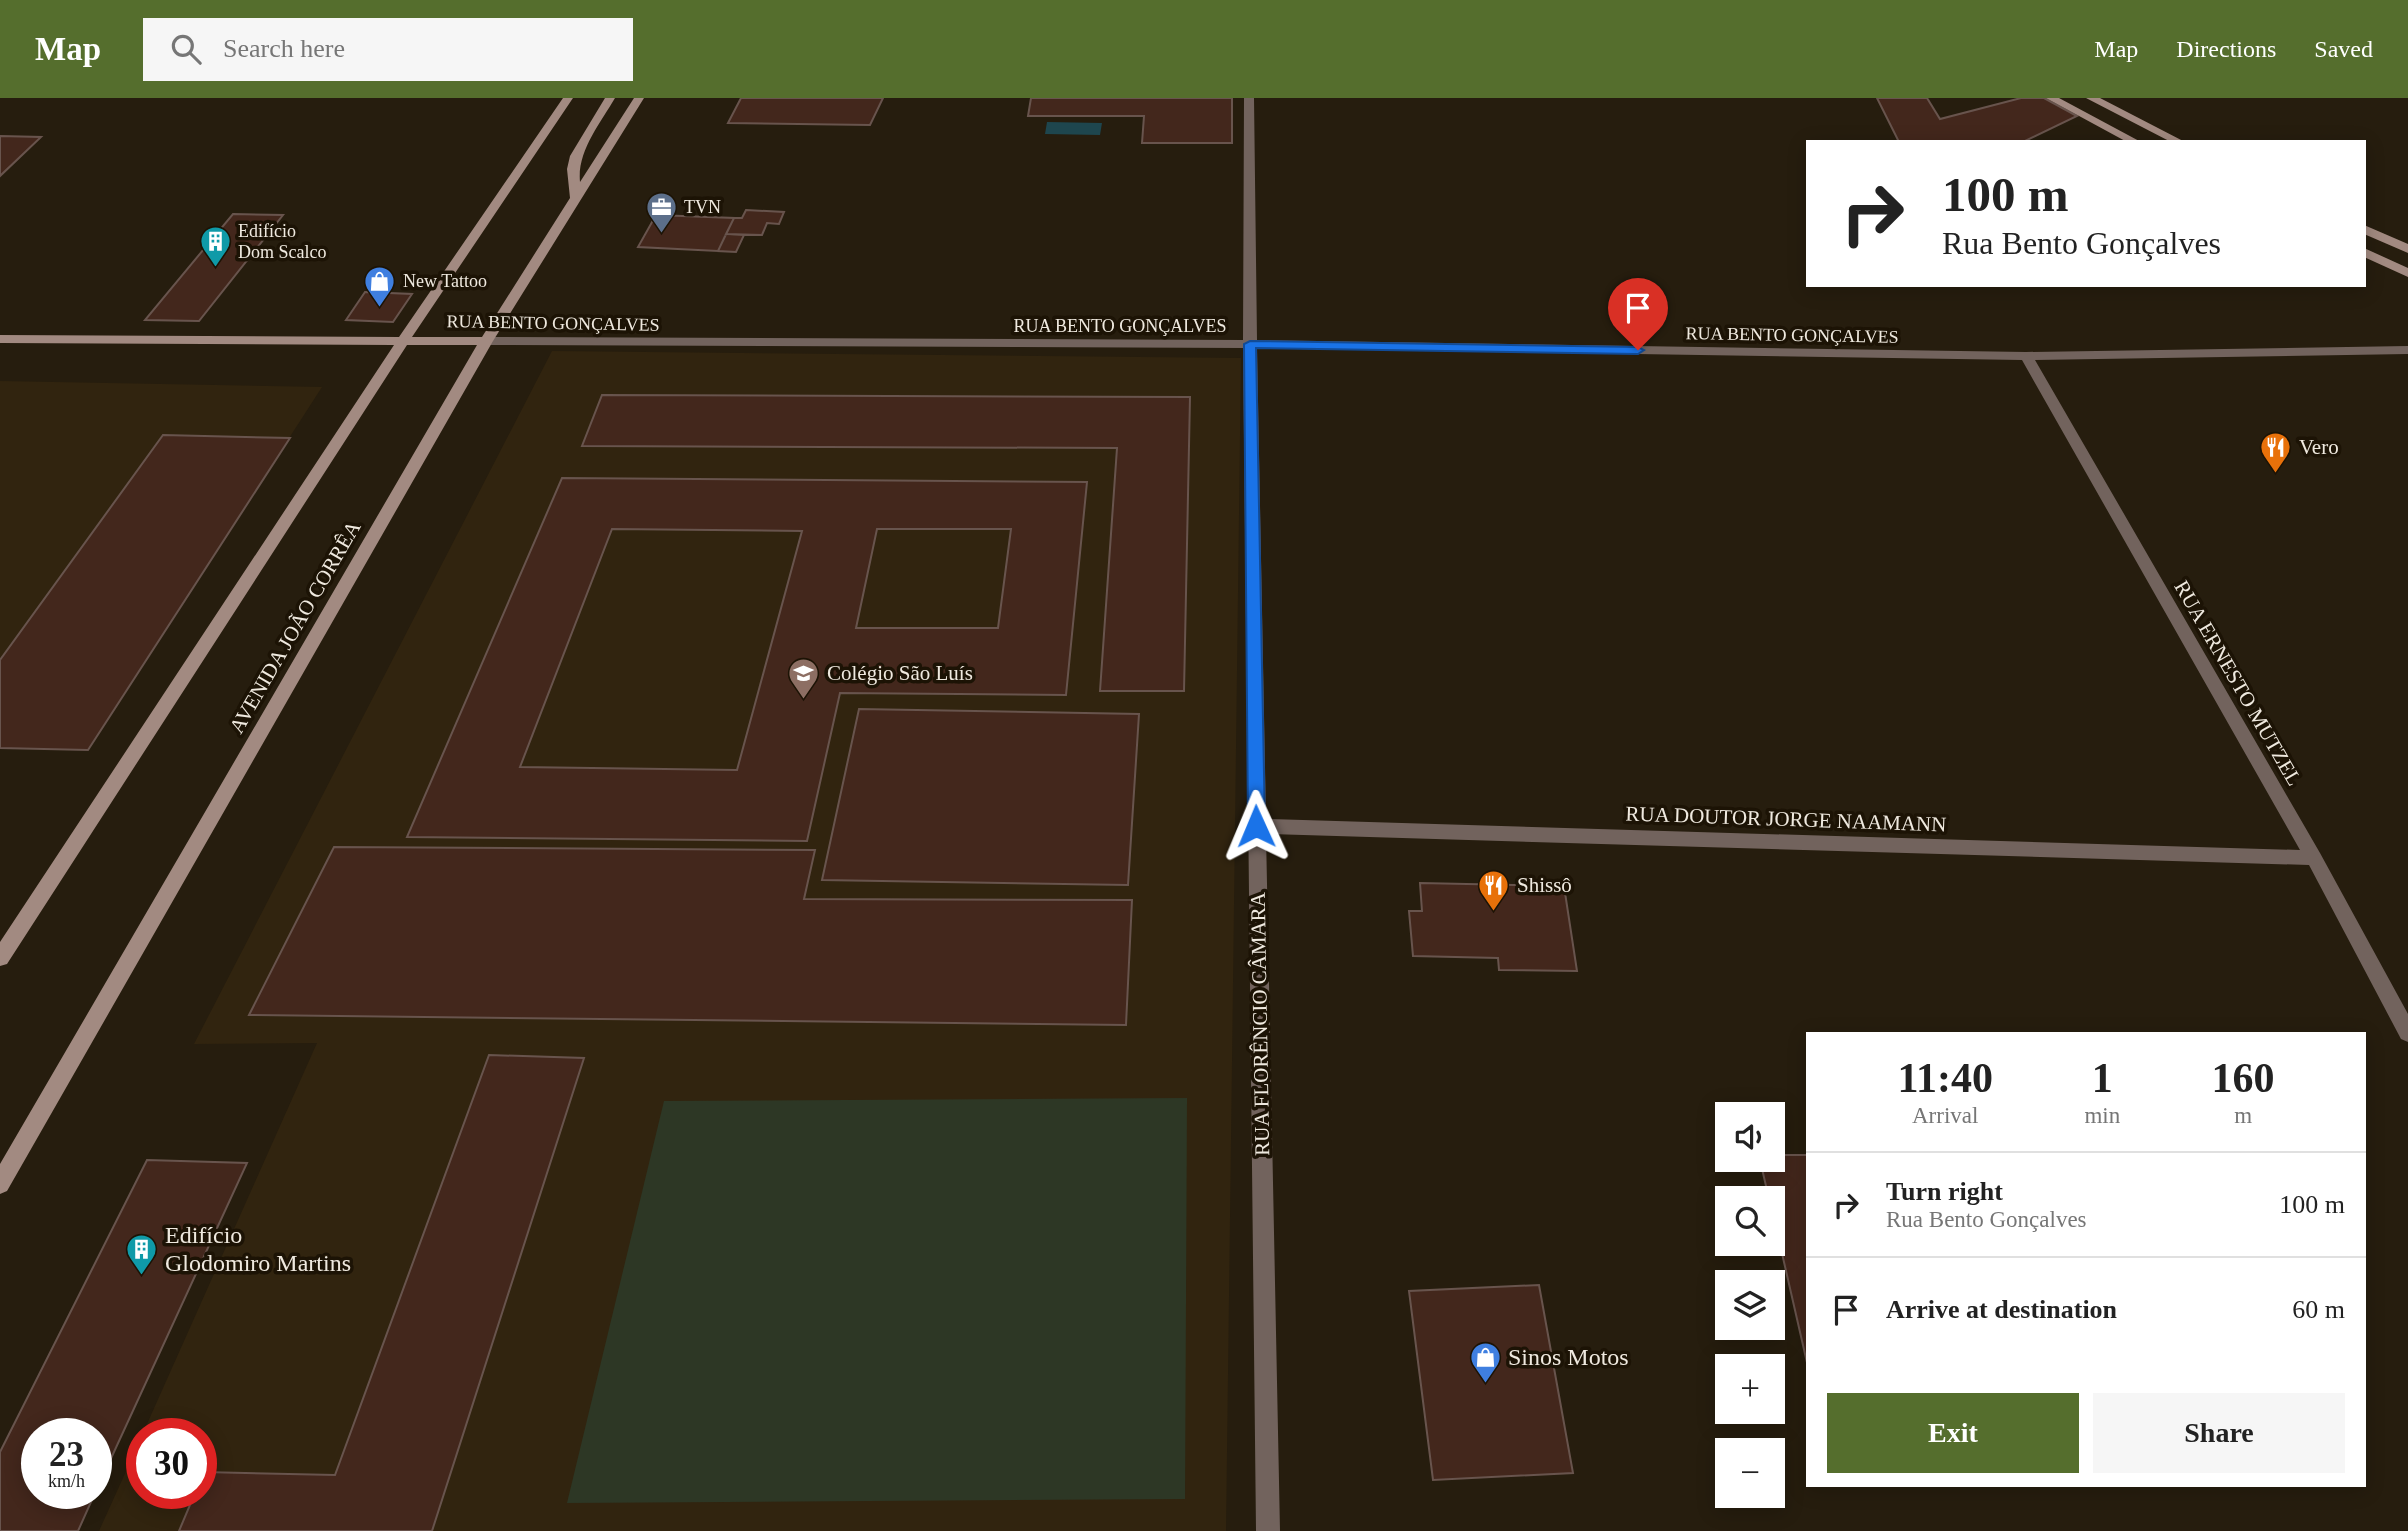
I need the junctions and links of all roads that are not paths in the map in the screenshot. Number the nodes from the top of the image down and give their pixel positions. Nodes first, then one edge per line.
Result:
1 (568, 98) edge
2 (610, 98) edge
3 (639, 98) edge
4 (1249, 98) edge
5 (2051, 98) edge
6 (2091, 98) edge
7 (2132, 140) edge
8 (2176, 140) edge
9 (576, 197) junction
10 (2366, 230) edge
11 (2408, 249) edge
12 (2366, 253) edge
13 (2408, 273) edge
14 (405, 338) junction
15 (0, 339) edge
16 (486, 341) junction
17 (1250, 344) junction
18 (2408, 350) edge
19 (2026, 356) junction
20 (1256, 826) junction
21 (2314, 858) junction
22 (0, 958) edge
23 (2408, 1033) edge
24 (0, 1184) edge
25 (1268, 1531) edge

1 - 14 main road
2 - 9 main road
3 - 9 main road, AVENIDA JOÃO CORRÊA
4 - 17 street, RUA FLORÊNCIO CÂMARA
5 - 7 main road
6 - 8 main road
9 - 16 main road, AVENIDA JOÃO CORRÊA
10 - 11 main road
12 - 13 main road
14 - 15 main road, RUA BENTO GONÇALVES
14 - 16 main road, RUA BENTO GONÇALVES
14 - 22 main road
16 - 17 street, RUA BENTO GONÇALVES
16 - 24 main road, AVENIDA JOÃO CORRÊA
17 - 19 street, RUA BENTO GONÇALVES
17 - 20 street, RUA FLORÊNCIO CÂMARA
18 - 19 street, RUA BENTO GONÇALVES
19 - 21 street, RUA ERNESTO MUTZEL
20 - 21 street, RUA DOUTOR JORGE NAAMANN
20 - 25 street, RUA FLORÊNCIO CÂMARA
21 - 23 street, RUA ERNESTO MUTZEL

